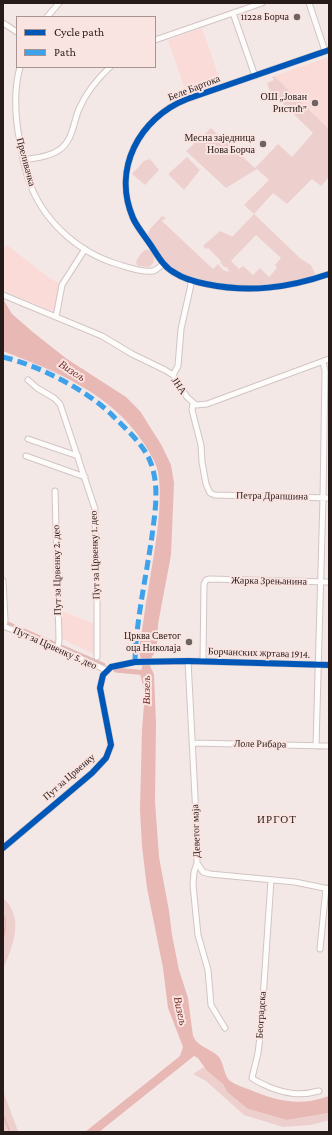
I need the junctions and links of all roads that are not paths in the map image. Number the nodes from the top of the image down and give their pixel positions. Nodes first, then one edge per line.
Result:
1 (59, 3) edge
2 (262, 3) edge
3 (309, 3) edge
4 (233, 13) junction
5 (48, 16) edge
6 (3, 23) edge
7 (16, 31) edge
8 (156, 40) edge
9 (327, 50) edge
10 (20, 68) edge
11 (109, 68) edge
12 (255, 76) junction
13 (24, 160) junction
14 (84, 250) junction
15 (164, 264) junction
16 (329, 274) edge
17 (192, 280) junction
18 (3, 295) edge
19 (56, 317) junction
20 (329, 359) edge
21 (323, 362) junction
22 (173, 375) junction
23 (28, 380) dead end
24 (193, 404) junction
25 (28, 439) dead end
26 (26, 456) dead end
27 (78, 456) junction
28 (85, 477) junction
29 (54, 491) dead end
30 (326, 498) edge
31 (3, 581) edge
32 (321, 582) junction
33 (329, 582) edge
34 (4, 624) edge
35 (58, 646) junction
36 (97, 657) dead end
37 (188, 661) junction
38 (203, 661) junction
39 (318, 664) junction
40 (329, 665) edge
41 (106, 670) junction
42 (192, 743) junction
43 (316, 746) junction
44 (329, 746) edge
45 (3, 848) edge
46 (197, 864) junction
47 (271, 880) junction
48 (327, 889) edge
49 (320, 949) dead end
50 (225, 1028) dead end
51 (319, 1091) dead end

1 - 5 street
2 - 4 street
3 - 9 street
4 - 8 street
4 - 12 street
6 - 7 street
9 - 12 street, Беле Бартока
10 - 13 street, Преливачка
11 - 13 street
12 - 15 street, Беле Бартока
13 - 14 street, Преливачка
14 - 15 street, Преливачка
14 - 19 street
15 - 17 street, Беле Бартока
16 - 17 street, Беле Бартока
17 - 22 street
18 - 19 street, ЈНА
19 - 22 street, ЈНА
20 - 21 street, ЈНА
21 - 24 street, ЈНА
21 - 30 street
22 - 24 street, ЈНА
23 - 27 street, Пут за Црвенку 1. део
24 - 30 street, Петра Драпшина
25 - 27 street
26 - 28 street
27 - 28 street, Пут за Црвенку 1. део
28 - 36 street, Пут за Црвенку 1. део
29 - 35 street, Пут за Црвенку 2. део
30 - 32 street
31 - 34 street
32 - 33 street, Жарка Зрењанина
32 - 38 street, Жарка Зрењанина
32 - 39 street
34 - 35 street, Пут за Црвенку 5. део
35 - 41 street, Пут за Црвенку 5. део
37 - 38 street, Борчанских жртава 1914.
37 - 41 street, Борчанских жртава 1914.
37 - 42 street, Деветог маја
38 - 39 street, Борчанских жртава 1914.
39 - 40 street, Борчанских жртава 1914.
39 - 43 street
41 - 45 street, Пут за Црвенку
42 - 43 street, Лоле Рибара
42 - 46 street, Деветог маја
43 - 44 street, Лоле Рибара
46 - 47 street, Деветог маја
46 - 50 street
47 - 48 street, Деветог маја
47 - 51 street, Београдска
48 - 49 street

